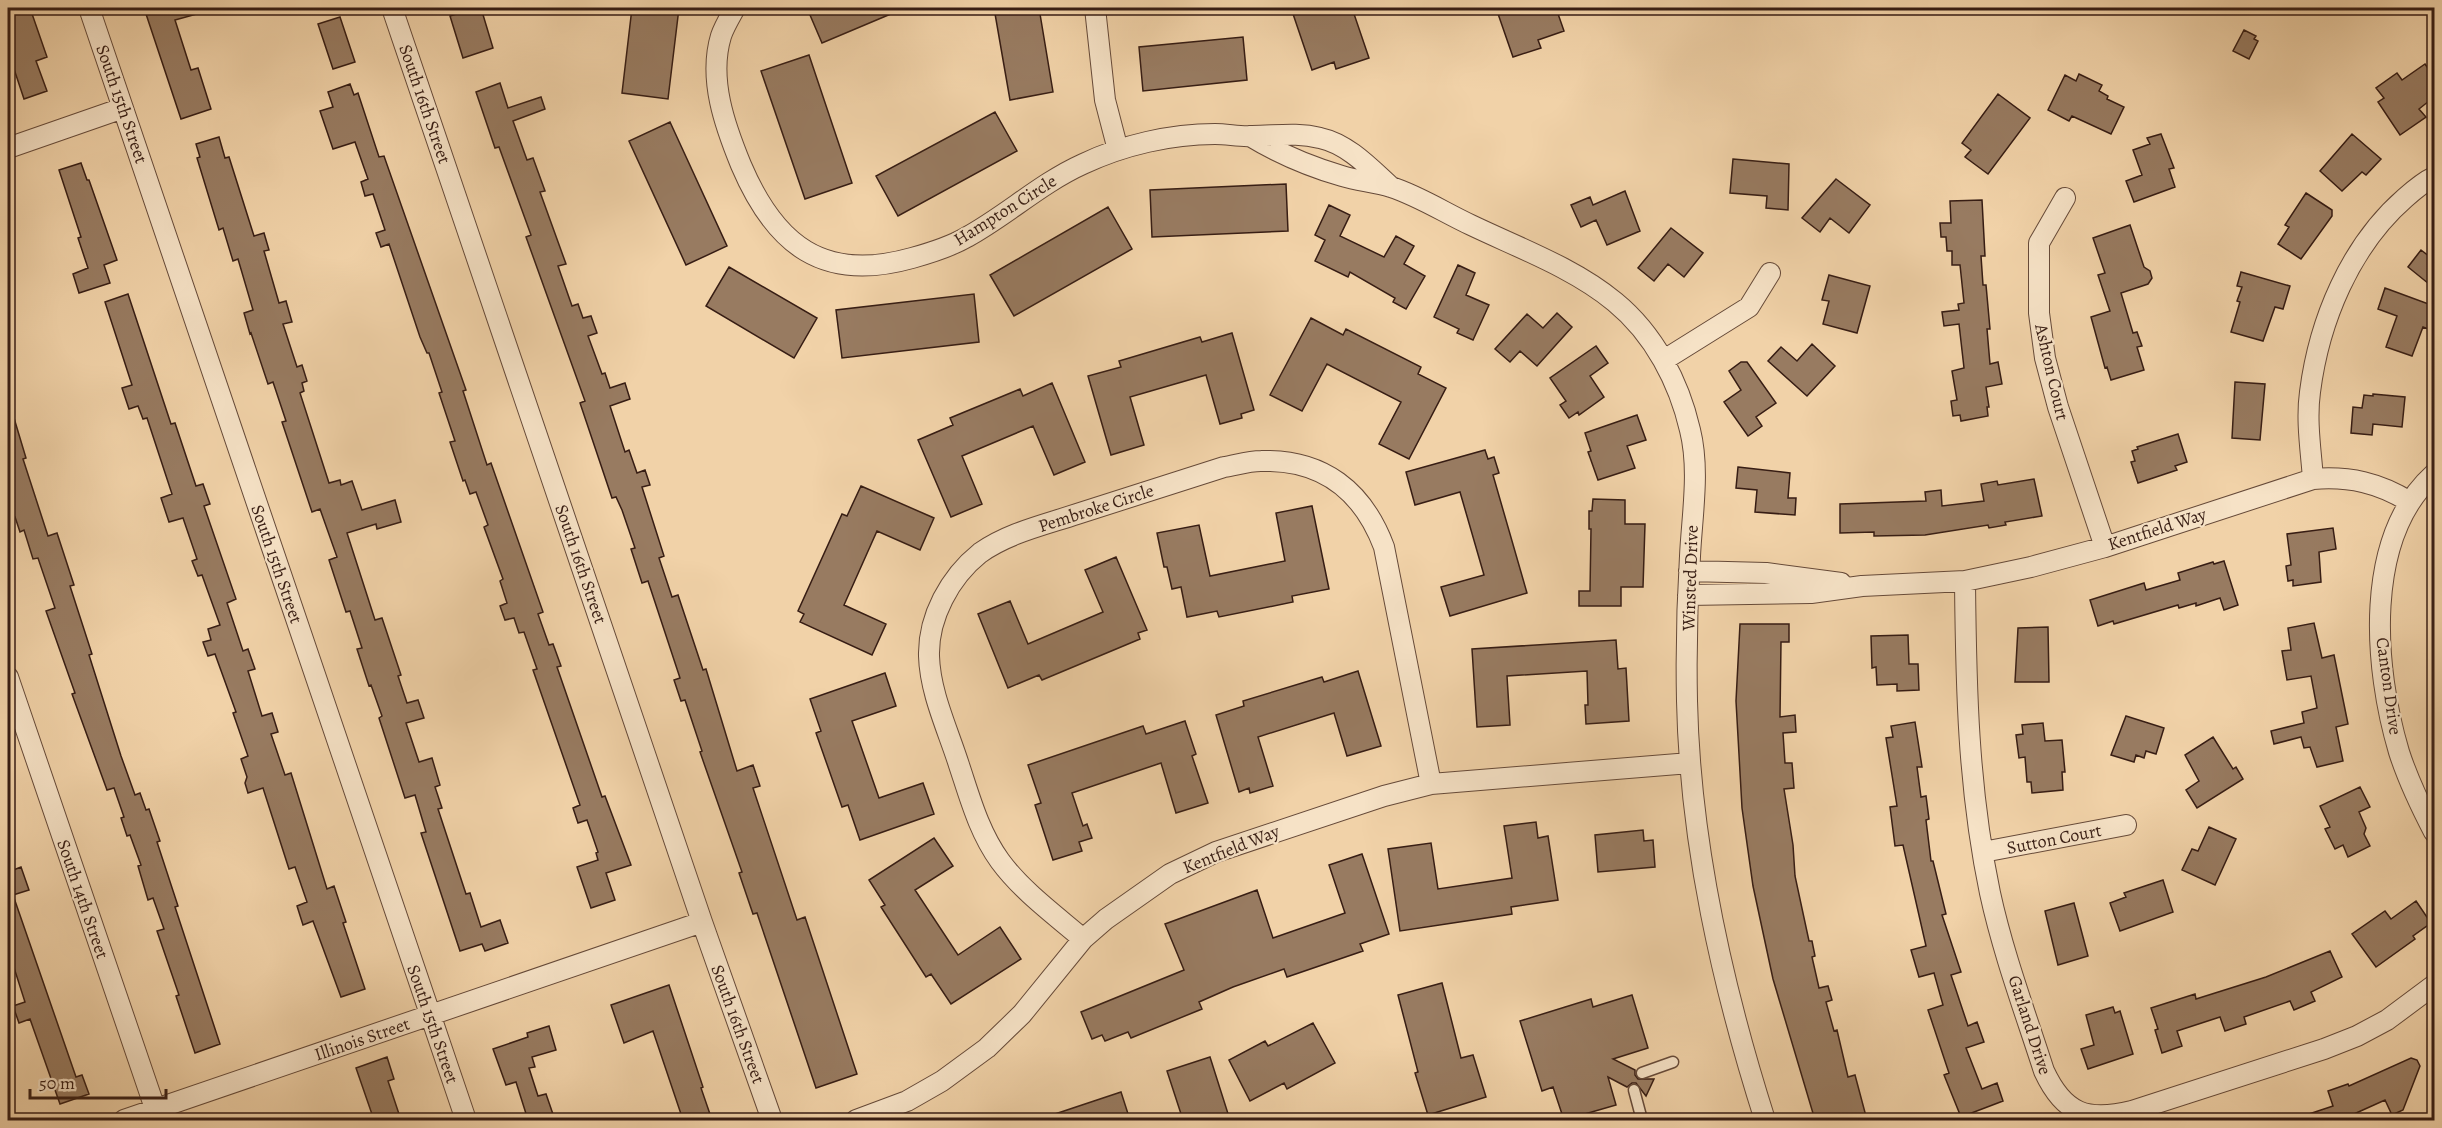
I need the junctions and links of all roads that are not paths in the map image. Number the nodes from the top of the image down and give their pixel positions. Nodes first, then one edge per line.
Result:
1 (89, 8) edge
2 (392, 8) edge
3 (735, 8) edge
4 (1095, 8) edge
5 (123, 108) junction
6 (1250, 136) junction
7 (8, 148) edge
8 (1118, 150) junction
9 (2434, 177) edge
10 (1391, 187) junction
11 (2065, 198) dead end
12 (1770, 273) dead end
13 (1664, 360) junction
14 (2434, 474) edge
15 (2313, 479) junction
16 (2410, 502) junction
17 (2105, 547) junction
18 (1689, 571) junction
19 (1965, 581) junction
20 (1862, 586) junction
21 (1688, 595) junction
22 (8, 677) edge
23 (1690, 763) junction
24 (1431, 784) junction
25 (2126, 825) dead end
26 (2434, 832) edge
27 (1983, 852) junction
28 (702, 922) junction
29 (1083, 939) junction
30 (2434, 985) edge
31 (430, 1015) junction
32 (1673, 1062) dead end
33 (1642, 1073) dead end
34 (1634, 1090) dead end
35 (157, 1115) edge
36 (124, 1120) edge
37 (466, 1120) edge
38 (772, 1120) edge
39 (856, 1120) edge
40 (1642, 1120) edge
41 (1765, 1120) edge

1 - 5 street, South 15th Street
2 - 28 street, South 16th Street
3 - 8 street, Hampton Circle
4 - 8 street
5 - 7 street
5 - 31 street, South 15th Street
6 - 8 street, Winsted Drive
6 - 10 street, Winsted Drive
6 - 10 street, Winsted Drive
9 - 15 street
10 - 13 street, Winsted Drive
11 - 17 street, Ashton Court
12 - 13 street
13 - 18 street, Winsted Drive
14 - 16 street
15 - 16 street, Kentfield Way
15 - 17 street, Kentfield Way
16 - 26 street, Canton Drive
17 - 19 street, Kentfield Way
18 - 20 street, Kentfield Way
18 - 21 street, Winsted Drive
19 - 20 street, Kentfield Way
19 - 27 street, Garland Drive
20 - 21 street, Kentfield Way
21 - 23 street, Winsted Drive
22 - 35 street, South 14th Street
23 - 24 street, Kentfield Way
23 - 41 street, Winsted Drive
24 - 29 street, Kentfield Way
24 - 29 street, Pembroke Circle
25 - 27 street, Sutton Court
27 - 30 street, Garland Drive
28 - 31 street, Illinois Street
28 - 38 street, South 16th Street
29 - 39 street, Kentfield Way
31 - 35 street, Illinois Street
31 - 37 street, South 15th Street
32 - 33 lane
34 - 40 lane
35 - 36 street, Illinois Street

